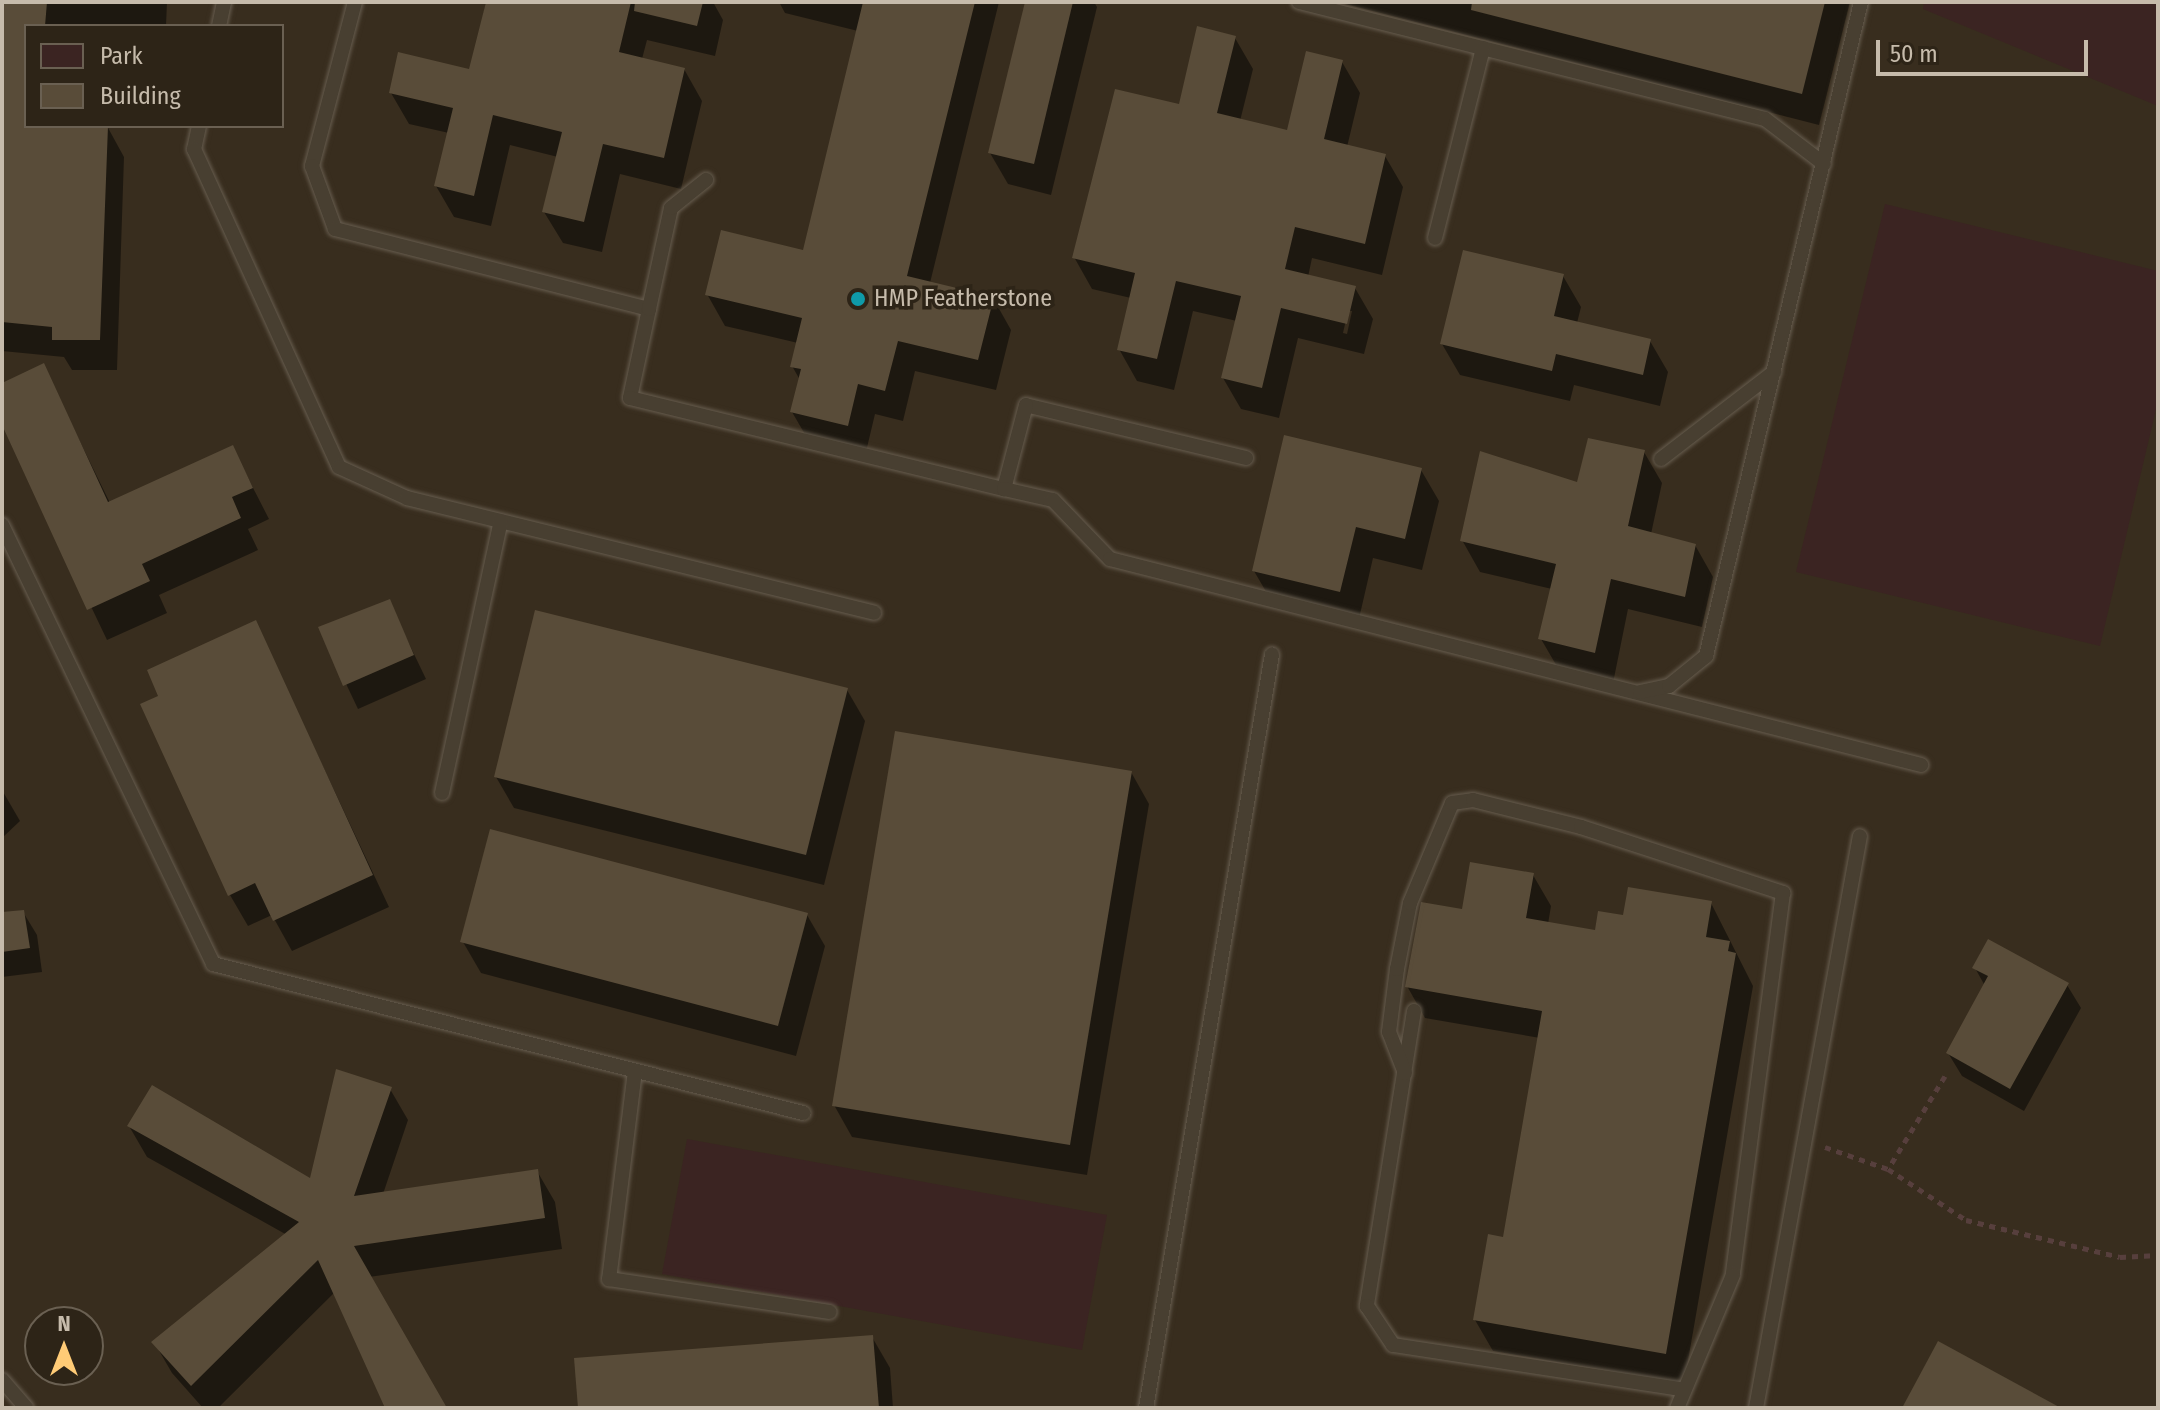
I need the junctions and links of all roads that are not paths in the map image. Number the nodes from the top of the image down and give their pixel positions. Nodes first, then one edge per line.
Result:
1 (224, 2) edge
2 (355, 2) edge
3 (1299, 2) edge
4 (1861, 2) edge
5 (219, 24) edge
6 (1483, 48) junction
7 (199, 128) edge
8 (1824, 164) junction
9 (706, 180) dead end
10 (1435, 238) dead end
11 (649, 309) junction
12 (1774, 372) junction
13 (1246, 458) dead end
14 (1661, 459) dead end
15 (1004, 489) junction
16 (501, 521) junction
17 (2, 525) edge
18 (874, 613) dead end
19 (1272, 654) dead end
20 (1636, 693) junction
21 (1921, 765) dead end
22 (442, 793) dead end
23 (1860, 836) dead end
24 (1414, 1011) dead end
25 (635, 1071) junction
26 (1405, 1073) junction
27 (803, 1113) dead end
28 (830, 1312) dead end
29 (2, 1380) edge
30 (1681, 1389) junction
31 (26, 1408) edge
32 (1146, 1408) edge
33 (1677, 1408) edge
34 (1756, 1408) edge

1 - 5 lane
2 - 11 lane
3 - 6 lane
4 - 8 lane
6 - 8 lane
6 - 10 lane
7 - 16 lane
8 - 12 lane
9 - 11 lane
11 - 15 lane
12 - 14 lane
12 - 20 lane
13 - 15 lane
15 - 20 lane
16 - 18 lane
16 - 22 lane
17 - 25 lane
19 - 32 lane
20 - 21 lane
23 - 34 lane
24 - 26 lane
25 - 27 lane
25 - 28 lane
26 - 30 lane
26 - 30 lane
29 - 31 lane
30 - 33 lane

